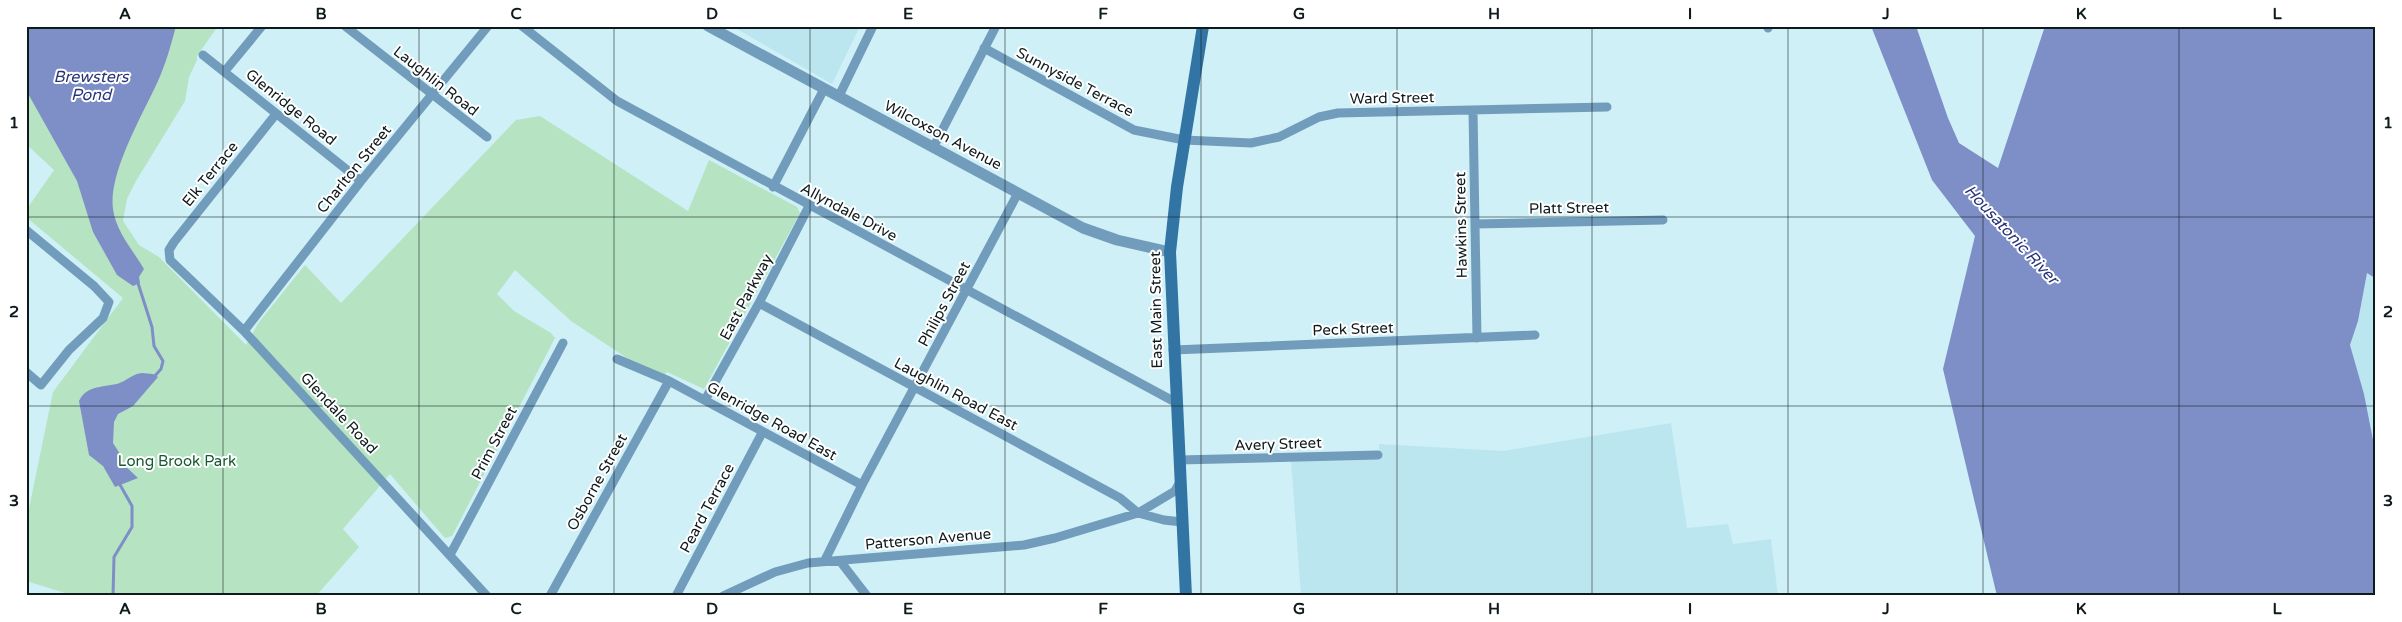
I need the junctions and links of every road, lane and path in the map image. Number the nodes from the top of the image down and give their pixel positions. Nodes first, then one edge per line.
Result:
1 (262, 26) edge
2 (345, 26) edge
3 (488, 26) edge
4 (522, 26) edge
5 (708, 26) edge
6 (873, 26) edge
7 (996, 26) edge
8 (1203, 26) edge
9 (984, 48) junction
10 (203, 54) dead end
11 (225, 72) junction
12 (824, 89) junction
13 (431, 95) junction
14 (839, 96) junction
15 (1607, 107) dead end
16 (1472, 110) junction
17 (276, 114) junction
18 (486, 137) dead end
19 (1184, 140) junction
20 (933, 148) junction
21 (361, 181) junction
22 (773, 186) junction
23 (1018, 193) junction
24 (809, 206) junction
25 (1663, 220) dead end
26 (1475, 224) junction
27 (26, 230) edge
28 (1170, 252) junction
29 (168, 253) joint
30 (966, 291) junction
31 (759, 303) junction
32 (244, 331) junction
33 (1535, 335) dead end
34 (1477, 338) junction
35 (562, 343) dead end
36 (1173, 350) junction
37 (617, 358) dead end
38 (26, 372) edge
39 (669, 381) junction
40 (916, 387) junction
41 (705, 400) junction
42 (1175, 402) junction
43 (762, 433) junction
44 (1378, 455) dead end
45 (1179, 460) junction
46 (1180, 482) junction
47 (862, 485) junction
48 (1138, 512) junction
49 (1182, 522) junction
50 (450, 555) junction
51 (825, 560) junction
52 (840, 561) junction
53 (486, 596) edge
54 (550, 596) edge
55 (676, 596) edge
56 (723, 596) edge
57 (867, 596) edge
58 (1186, 596) edge

1 - 11 street
2 - 13 street, Laughlin Road
3 - 13 street, Charlton Street
4 - 22 street, Allyndale Drive
5 - 12 street, Wilcoxson Avenue
6 - 14 street
7 - 9 street
8 - 19 main road, East Main Street
9 - 19 street, Sunnyside Terrace
9 - 20 street
10 - 11 street, Glenridge Road
11 - 17 street, Glenridge Road
12 - 14 street, Wilcoxson Avenue
12 - 22 street
13 - 18 street, Laughlin Road
13 - 21 street, Charlton Street
14 - 20 street, Wilcoxson Avenue
15 - 16 street, Ward Street
16 - 19 street, Ward Street
16 - 26 street, Hawkins Street
17 - 21 street, Glenridge Road
17 - 29 street, Elk Terrace
19 - 28 main road, East Main Street
20 - 23 street, Wilcoxson Avenue
21 - 32 street, Charlton Street
22 - 24 street, Allyndale Drive
23 - 28 street, Wilcoxson Avenue
23 - 30 street, Philips Street
24 - 30 street, Allyndale Drive
24 - 31 street, East Parkway
25 - 26 street, Platt Street
26 - 34 street, Hawkins Street
27 - 38 street
28 - 36 main road, East Main Street
29 - 32 street, Glendale Road
30 - 40 street, Philips Street
30 - 42 street, Allyndale Drive
31 - 40 street, Laughlin Road East
31 - 41 street, East Parkway
32 - 50 street, Glendale Road
33 - 34 street, Peck Street
34 - 36 street, Peck Street
35 - 50 street, Prim Street
36 - 42 main road, East Main Street
37 - 39 street
39 - 41 street, Glenridge Road East
39 - 54 street, Osborne Street
40 - 47 street, Philips Street
40 - 48 street, Laughlin Road East
41 - 43 street, Glenridge Road East
42 - 45 main road, East Main Street
43 - 47 street, Glenridge Road East
43 - 55 street, Peard Terrace
44 - 45 street, Avery Street
45 - 46 main road, East Main Street
46 - 48 street, Patterson Avenue
46 - 49 main road, East Main Street
47 - 51 street, Philips Street
48 - 49 street
48 - 52 street, Patterson Avenue
49 - 58 main road, East Main Street
50 - 53 street, Glendale Road
51 - 52 street, Patterson Avenue
51 - 56 street, Patterson Avenue
52 - 57 street

